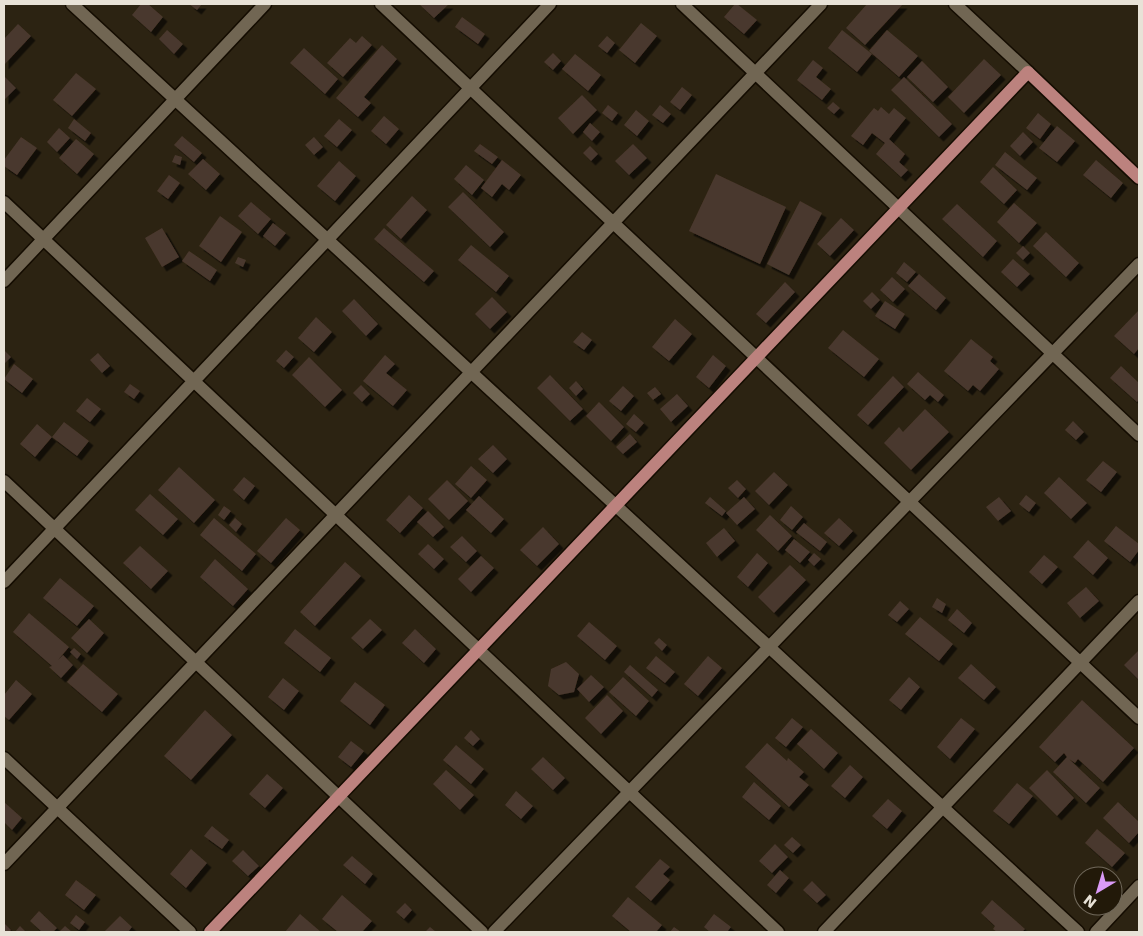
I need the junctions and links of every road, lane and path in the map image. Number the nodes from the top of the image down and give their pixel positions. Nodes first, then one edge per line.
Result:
1 (72, 4) edge
2 (266, 4) edge
3 (381, 4) edge
4 (550, 4) edge
5 (682, 4) edge
6 (821, 4) edge
7 (955, 4) edge
8 (1028, 72) junction
9 (755, 73) junction
10 (471, 88) junction
11 (175, 99) junction
12 (1139, 178) edge
13 (4, 202) edge
14 (898, 208) junction
15 (613, 222) junction
16 (43, 239) junction
17 (327, 240) junction
18 (1139, 264) edge
19 (4, 281) edge
20 (1053, 354) junction
21 (756, 357) junction
22 (471, 372) junction
23 (194, 382) junction
24 (1139, 435) edge
25 (4, 481) edge
26 (910, 502) junction
27 (615, 506) junction
28 (335, 515) junction
29 (54, 529) junction
30 (4, 582) edge
31 (1139, 601) edge
32 (769, 648) junction
33 (478, 650) junction
34 (195, 662) junction
35 (1081, 663) junction
36 (1139, 718) edge
37 (4, 758) edge
38 (630, 792) junction
39 (338, 797) junction
40 (57, 808) junction
41 (942, 808) junction
42 (4, 864) edge
43 (1139, 886) edge
44 (190, 932) edge
45 (210, 932) edge
46 (482, 932) edge
47 (494, 932) edge
48 (778, 932) edge
49 (824, 932) edge
50 (1078, 932) edge
51 (1096, 932) edge

1 - 11 street
2 - 11 street
3 - 10 street
4 - 10 street
5 - 9 street
6 - 9 street
7 - 8 street
8 - 12 main road
8 - 14 main road
9 - 14 street
9 - 15 street
10 - 15 street
10 - 17 street
11 - 16 street
11 - 17 street
13 - 16 street
14 - 20 street
14 - 21 main road
15 - 21 street
15 - 22 street
16 - 19 street
16 - 23 street
17 - 22 street
17 - 23 street
18 - 20 street
20 - 24 street
20 - 26 street
21 - 26 street
21 - 27 main road
22 - 27 street
22 - 28 street
23 - 28 street
23 - 29 street
25 - 29 street
26 - 32 street
26 - 35 street
27 - 32 street
27 - 33 main road
28 - 33 street
28 - 34 street
29 - 30 street
29 - 34 street
31 - 35 street
32 - 38 street
32 - 41 street
33 - 38 street
33 - 39 main road
34 - 39 street
34 - 40 street
35 - 36 street
35 - 41 street
37 - 40 street
38 - 47 street
38 - 48 street
39 - 45 main road
39 - 46 street
40 - 42 street
40 - 44 street
41 - 49 street
41 - 50 street
43 - 51 street

